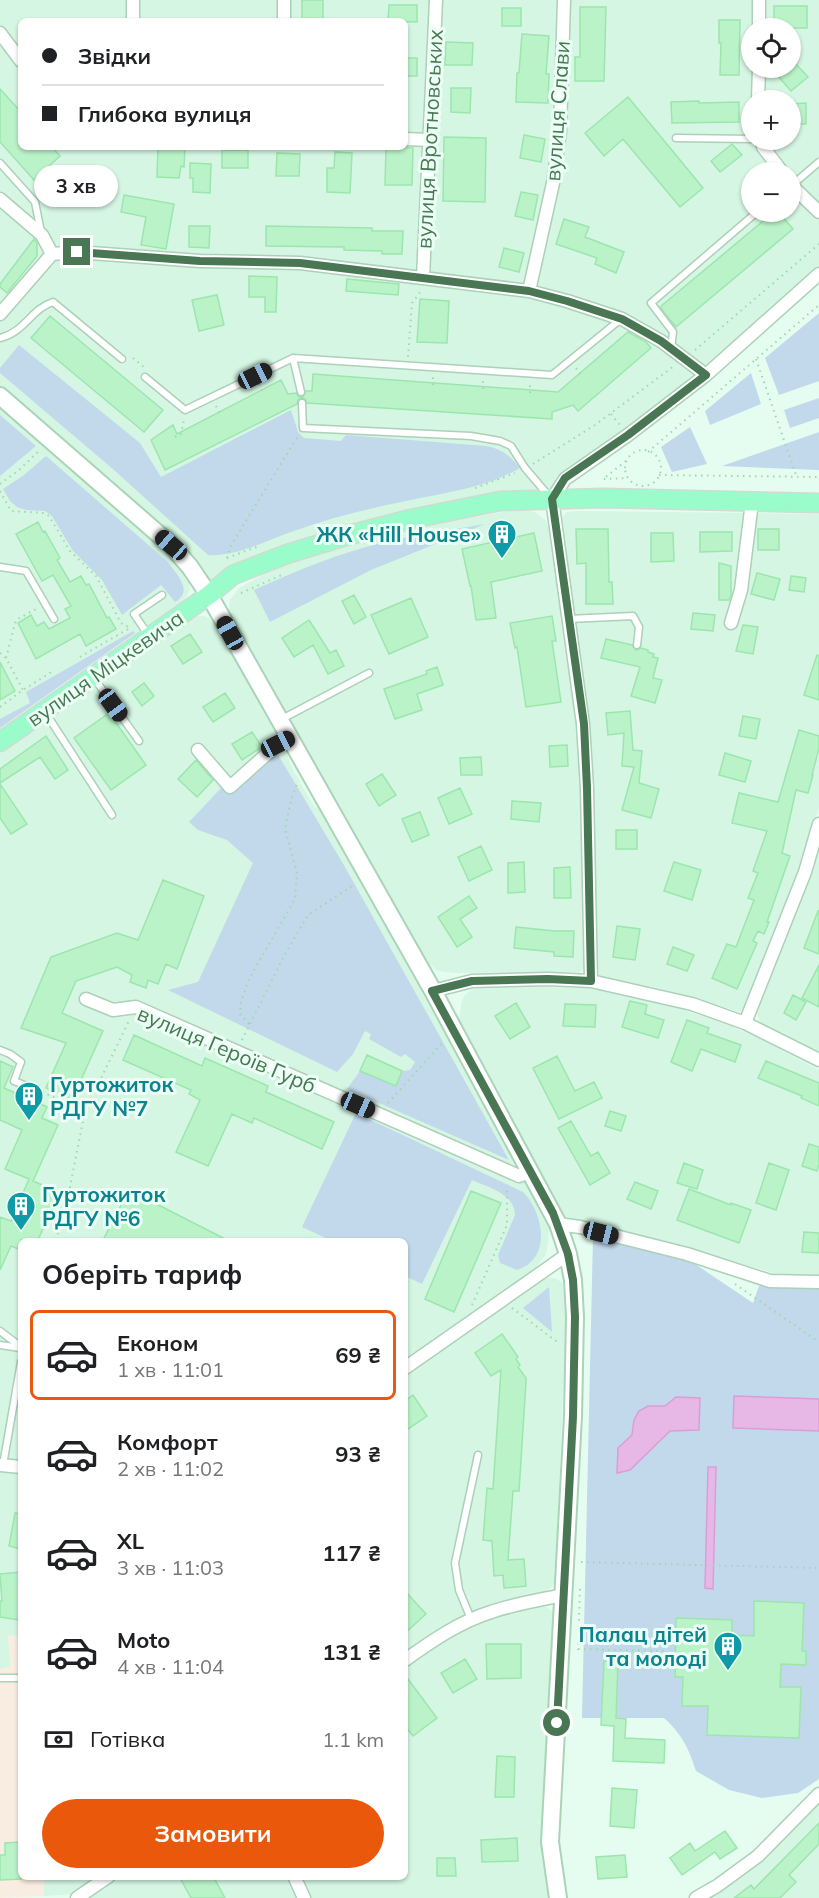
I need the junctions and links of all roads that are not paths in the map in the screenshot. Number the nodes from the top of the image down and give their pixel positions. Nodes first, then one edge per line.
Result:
1 (133, 0) edge
2 (284, 0) edge
3 (436, 0) edge
4 (564, 0) edge
5 (759, 0) edge
6 (133, 18) edge
7 (284, 18) edge
8 (759, 18) edge
9 (0, 33) edge
10 (18, 57) edge
11 (676, 138) dead end
12 (408, 139) edge
13 (741, 139) edge
14 (429, 140) junction
15 (765, 150) edge
16 (774, 162) edge
17 (819, 162) edge
18 (0, 163) edge
19 (801, 177) edge
20 (801, 195) edge
21 (0, 199) edge
22 (819, 212) edge
23 (745, 222) edge
24 (42, 235) junction
25 (52, 254) junction
26 (819, 274) edge
27 (423, 277) junction
28 (529, 291) junction
29 (0, 314) edge
30 (622, 319) junction
31 (0, 338) edge
32 (671, 349) junction
33 (293, 358) junction
34 (122, 359) road end
35 (706, 375) junction
36 (145, 377) road end
37 (301, 392) dead end
38 (0, 396) edge
39 (302, 403) dead end
40 (552, 499) junction
41 (752, 502) junction
42 (819, 503) edge
43 (0, 567) edge
44 (162, 595) dead end
45 (209, 595) junction
46 (54, 619) dead end
47 (567, 619) junction
48 (731, 623) dead end
49 (149, 637) junction
50 (637, 645) dead end
51 (369, 673) dead end
52 (94, 677) junction
53 (45, 711) junction
54 (279, 720) junction
55 (289, 738) junction
56 (139, 741) dead end
57 (0, 742) edge
58 (198, 750) dead end
59 (112, 815) dead end
60 (819, 824) edge
61 (591, 981) junction
62 (432, 991) junction
63 (87, 999) dead end
64 (745, 1023) junction
65 (0, 1050) edge
66 (819, 1060) edge
67 (34, 1089) road end
68 (531, 1171) junction
69 (558, 1224) junction
70 (568, 1254) junction
71 (819, 1282) edge
72 (0, 1331) edge
73 (0, 1345) edge
74 (18, 1345) edge
75 (18, 1347) edge
76 (408, 1366) edge
77 (18, 1378) edge
78 (478, 1455) dead end
79 (2, 1465) edge
80 (18, 1467) edge
81 (564, 1594) junction
82 (472, 1620) junction
83 (408, 1658) edge
84 (0, 1678) edge
85 (18, 1678) edge
86 (819, 1794) edge
87 (103, 1880) edge
88 (296, 1880) edge
89 (77, 1898) edge
90 (304, 1898) edge
91 (558, 1898) edge
92 (696, 1898) edge

1 - 6 street
2 - 7 street
3 - 14 street, вулиця Вротновських
4 - 28 street, вулиця Слави
5 - 8 street
9 - 10 street
11 - 13 lane
12 - 14 street
14 - 27 street, вулиця Вротновських
15 - 16 street
17 - 19 lane
18 - 24 lane
20 - 22 street
21 - 24 street
23 - 32 lane
24 - 25 street
25 - 27 street
25 - 29 street
26 - 35 street
27 - 28 street
28 - 30 street
30 - 32 street
30 - 33 lane
31 - 34 lane
32 - 35 street
33 - 36 lane
33 - 37 lane
35 - 40 street
38 - 45 street
39 - 40 lane
40 - 41 main road, вулиця Міцкевича
40 - 45 main road, вулиця Міцкевича
40 - 47 street
41 - 42 main road, вулиця Міцкевича
41 - 48 street
43 - 46 lane
44 - 49 lane
45 - 49 main road, вулиця Міцкевича
45 - 54 street
47 - 50 lane
47 - 61 street
49 - 52 main road, вулиця Міцкевича
51 - 54 lane
52 - 53 main road, вулиця Міцкевича
52 - 56 lane
53 - 57 main road, вулиця Міцкевича
53 - 59 lane
54 - 55 street
55 - 58 street
55 - 62 street
60 - 64 street
61 - 62 street
61 - 64 street
62 - 68 street
63 - 68 street, вулиця Героїв Гурб
64 - 66 street
65 - 67 lane
68 - 69 street
69 - 70 street
69 - 71 street
70 - 76 street
70 - 81 street
72 - 74 lane
73 - 75 lane
77 - 79 lane
78 - 82 lane
79 - 80 street
81 - 82 street
81 - 91 street
82 - 83 street
84 - 85 lane
86 - 92 street
87 - 89 street
88 - 90 street

